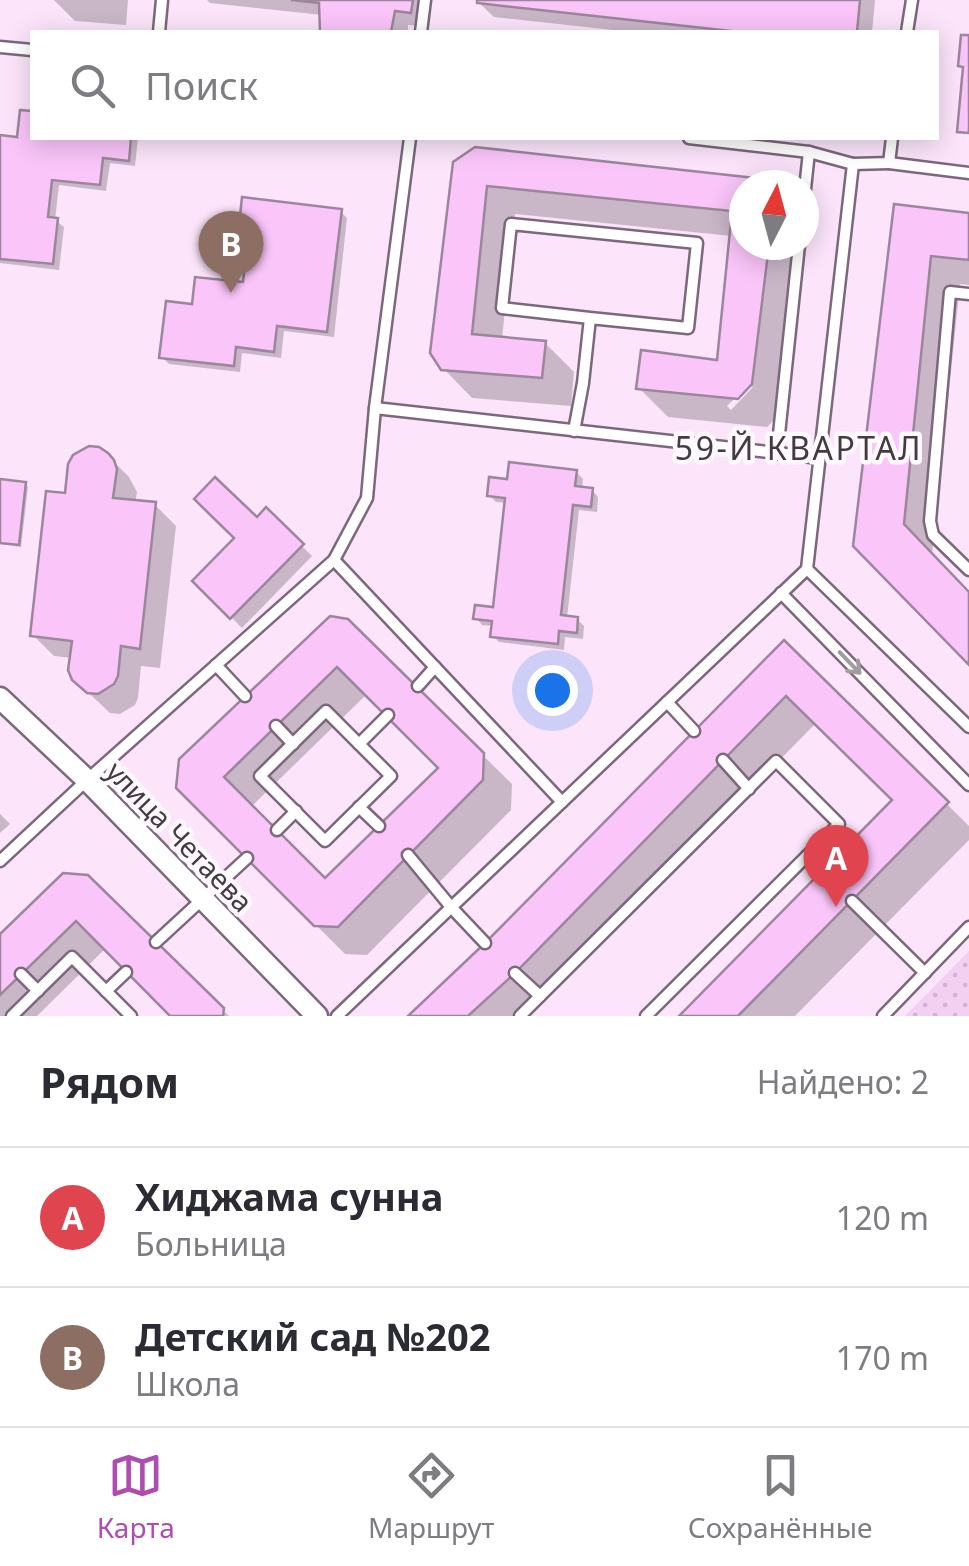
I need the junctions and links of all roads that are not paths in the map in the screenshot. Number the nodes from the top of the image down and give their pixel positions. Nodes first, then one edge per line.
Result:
1 (162, 0) edge
2 (425, 0) edge
3 (912, 0) edge
4 (160, 30) edge
5 (422, 30) edge
6 (907, 30) edge
7 (0, 47) edge
8 (30, 50) edge
9 (410, 140) edge
10 (706, 140) edge
11 (892, 140) edge
12 (809, 152) junction
13 (889, 163) junction
14 (852, 164) junction
15 (807, 170) edge
16 (969, 173) edge
17 (797, 260) edge
18 (969, 294) edge
19 (590, 318) junction
20 (375, 408) junction
21 (574, 432) junction
22 (777, 454) junction
23 (819, 458) junction
24 (334, 560) junction
25 (807, 569) junction
26 (969, 570) edge
27 (781, 594) junction
28 (216, 665) junction
29 (435, 667) junction
30 (418, 686) dead end
31 (245, 696) dead end
32 (0, 698) edge
33 (667, 702) junction
34 (388, 716) dead end
35 (276, 726) dead end
36 (969, 727) edge
37 (694, 731) dead end
38 (293, 744) junction
39 (359, 744) junction
40 (723, 760) dead end
41 (87, 780) junction
42 (969, 785) edge
43 (749, 788) junction
44 (562, 802) junction
45 (359, 808) junction
46 (296, 811) junction
47 (379, 826) dead end
48 (277, 830) dead end
49 (408, 855) dead end
50 (807, 856) junction
51 (247, 858) dead end
52 (0, 861) edge
53 (823, 870) dead end
54 (204, 900) junction
55 (852, 901) dead end
56 (451, 908) junction
57 (969, 926) edge
58 (156, 942) dead end
59 (485, 942) dead end
60 (126, 972) dead end
61 (515, 973) dead end
62 (925, 973) junction
63 (21, 974) dead end
64 (38, 991) junction
65 (106, 992) junction
66 (540, 996) junction
67 (12, 1016) edge
68 (131, 1016) edge
69 (317, 1016) edge
70 (337, 1016) edge
71 (520, 1016) edge
72 (646, 1016) edge
73 (883, 1016) edge

1 - 4 lane
2 - 5 lane
3 - 6 lane
7 - 8 lane
9 - 20 lane
10 - 12 lane
11 - 13 lane
12 - 14 lane
12 - 15 lane
13 - 14 lane
13 - 16 lane
14 - 23 lane
17 - 22 lane
18 - 26 lane
19 - 19 lane
19 - 21 lane
20 - 21 lane
20 - 24 lane
21 - 22 lane
22 - 23 lane
23 - 25 lane
24 - 28 lane
24 - 29 lane
25 - 27 lane
25 - 36 lane
27 - 33 lane
27 -> 42 lane
28 - 31 lane
28 - 41 lane
29 - 30 lane
29 - 44 lane
32 - 41 street, улица Четаева
33 - 37 lane
33 - 44 lane
34 - 39 lane
35 - 38 lane
38 - 39 lane
38 - 46 lane
39 - 45 lane
40 - 43 lane
41 - 52 lane
41 - 54 street, улица Четаева
43 - 50 lane
43 - 66 lane
44 - 56 lane
45 - 46 lane
45 - 47 lane
46 - 48 lane
49 - 56 lane
50 - 53 lane
50 - 72 lane
51 - 54 lane
54 - 58 lane
54 - 69 street, улица Четаева
55 - 62 lane
56 - 59 lane
56 - 70 lane
57 - 62 lane
60 - 65 lane
61 - 66 lane
62 - 73 lane
63 - 64 lane
64 - 65 lane
64 - 67 lane
65 - 68 lane
66 - 71 lane

